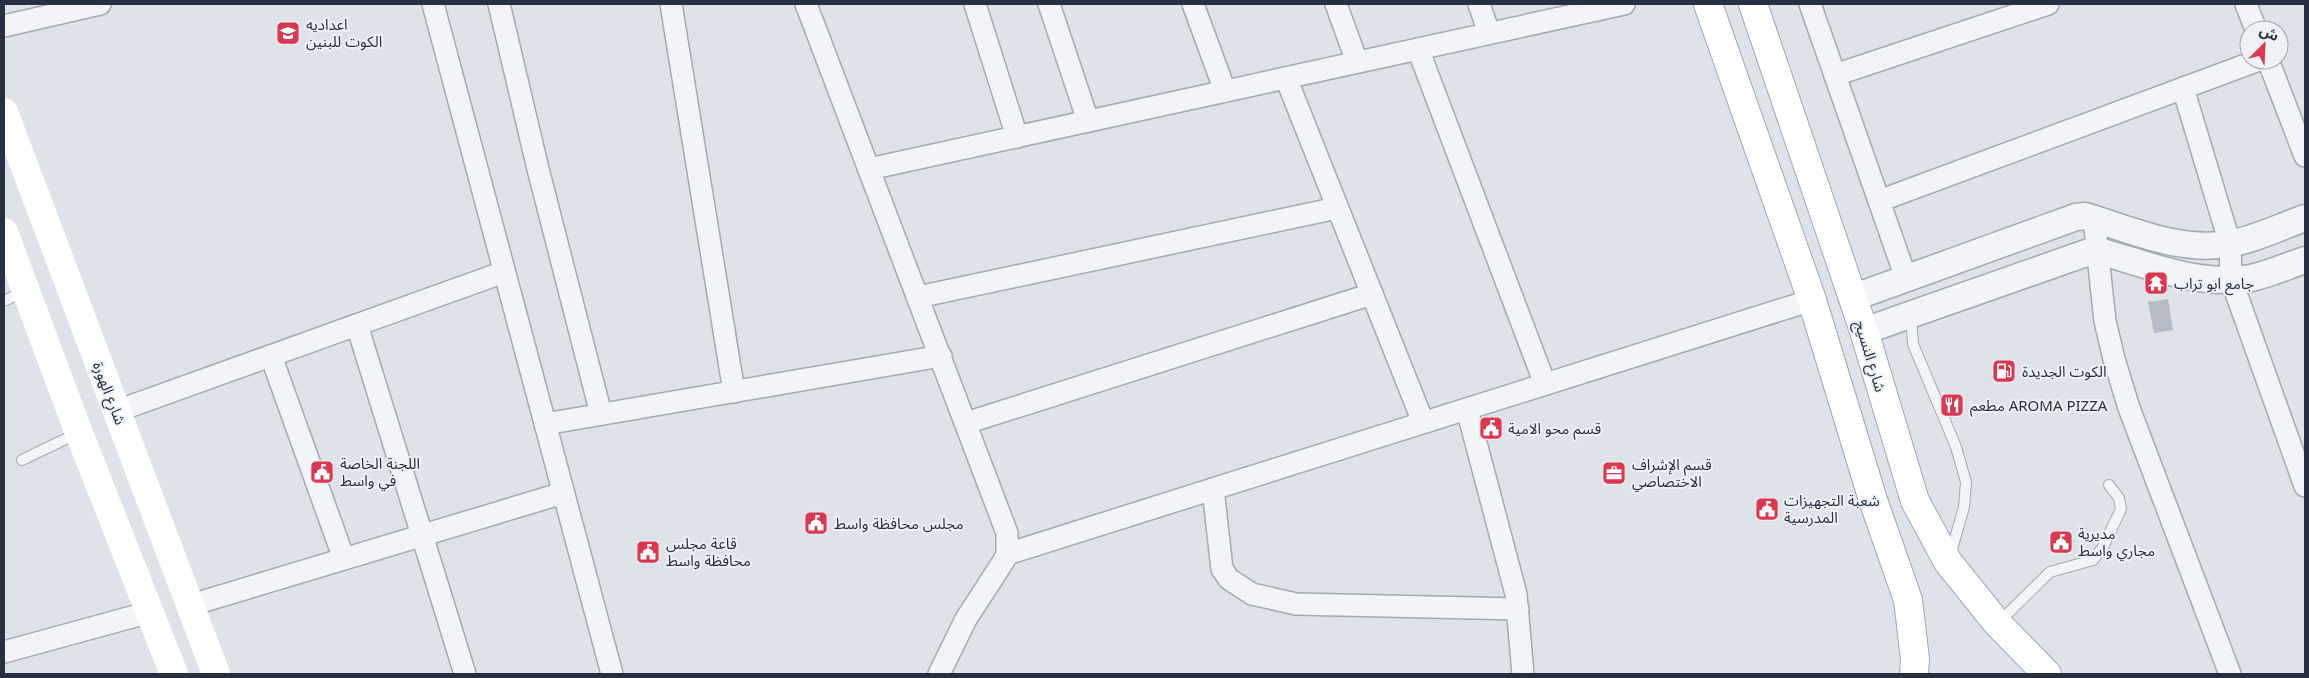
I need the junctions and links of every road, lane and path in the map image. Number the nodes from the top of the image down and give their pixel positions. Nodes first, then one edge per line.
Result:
1 (100, 4) edge
2 (433, 4) edge
3 (499, 4) edge
4 (671, 4) edge
5 (806, 4) edge
6 (975, 4) edge
7 (1049, 4) edge
8 (1192, 4) edge
9 (1336, 4) edge
10 (1479, 4) edge
11 (1624, 4) edge
12 (1708, 4) edge
13 (1753, 4) edge
14 (1810, 4) edge
15 (2048, 4) edge
16 (2246, 4) edge
17 (2252, 20) edge
18 (4, 26) edge
19 (1489, 34) junction
20 (1418, 49) junction
21 (1357, 62) junction
22 (2239, 67) edge
23 (2272, 70) edge
24 (1835, 75) junction
25 (1286, 78) junction
26 (2183, 88) junction
27 (1225, 91) junction
28 (4, 112) edge
29 (1088, 121) junction
30 (1017, 137) junction
31 (2305, 156) edge
32 (869, 169) junction
33 (1879, 201) junction
34 (1338, 208) junction
35 (2305, 218) edge
36 (2094, 219) junction
37 (4, 232) edge
38 (2230, 244) junction
39 (2098, 251) junction
40 (2305, 260) edge
41 (62, 265) junction
42 (504, 272) junction
43 (1906, 278) junction
44 (2231, 280) junction
45 (18, 291) edge
46 (1372, 294) junction
47 (918, 296) junction
48 (1852, 298) junction
49 (1812, 300) junction
50 (1911, 314) junction
51 (358, 325) junction
52 (1864, 331) junction
53 (272, 356) junction
54 (941, 356) junction
55 (1545, 384) junction
56 (734, 392) junction
57 (1466, 409) junction
58 (117, 411) junction
59 (601, 414) junction
60 (1423, 422) junction
61 (966, 423) junction
62 (545, 424) junction
63 (79, 433) junction
64 (22, 460) dead end
65 (2109, 485) dead end
66 (2305, 486) edge
67 (1214, 489) junction
68 (564, 493) junction
69 (422, 536) junction
70 (1006, 554) junction
71 (344, 559) junction
72 (1948, 562) junction
73 (191, 605) junction
74 (1518, 609) junction
75 (150, 612) junction
76 (1999, 625) junction
77 (4, 652) edge
78 (1913, 669) edge
79 (174, 674) edge
80 (216, 674) edge
81 (465, 674) edge
82 (612, 674) edge
83 (939, 674) edge
84 (1523, 674) edge
85 (2047, 674) edge
86 (2066, 674) edge
87 (2230, 674) edge

1 - 18 street
2 - 42 street
3 - 59 street
4 - 56 street
5 - 32 street
6 - 30 street
7 - 29 street
8 - 27 street
9 - 21 street
10 - 19 street
11 - 19 street
12 - 49 main road
13 - 48 main road, شارع النسيج
14 - 24 street
15 - 24 street
16 - 17 street
19 - 20 street
20 - 21 street
20 - 55 street
21 - 25 street
22 - 26 street
23 - 31 street
24 - 33 street
25 - 27 street
25 - 34 street
26 - 33 street
26 - 38 street
27 - 29 street
28 - 41 main road, شارع الهورة
29 - 30 street
30 - 32 street
32 - 47 street
33 - 43 street
34 - 46 street
34 - 47 street
35 - 38 street
36 - 38 street
36 - 39 street
36 - 43 street
37 - 45 main road
38 - 44 street
39 - 44 street
39 - 50 street
39 - 87 street
40 - 44 street
41 - 45 main road
41 - 58 main road, شارع الهورة
42 - 51 street
42 - 62 street
43 - 48 street
44 - 66 street
45 - 63 main road
46 - 60 street
46 - 61 street
47 - 54 street
48 - 52 main road, شارع النسيج
49 - 55 street
49 - 78 main road
50 - 52 street
50 - 72 lane
51 - 53 street
51 - 69 street
52 - 72 main road, شارع النسيج
53 - 58 street
53 - 71 street
54 - 56 street
54 - 61 street
55 - 57 street
56 - 59 street
57 - 60 street
57 - 74 street
58 - 73 main road, شارع الهورة
59 - 62 street
60 - 67 street
61 - 70 street
62 - 68 street
63 - 64 lane
63 - 75 main road
65 - 76 lane
67 - 70 street
67 - 74 street
68 - 69 street
68 - 82 street
69 - 71 street
69 - 81 street
70 - 83 street
71 - 73 street
72 - 76 main road, شارع النسيج
73 - 80 main road, شارع الهورة
74 - 84 street
75 - 77 street
75 - 79 main road
76 - 85 main road, شارع النسيج
76 - 86 main road

